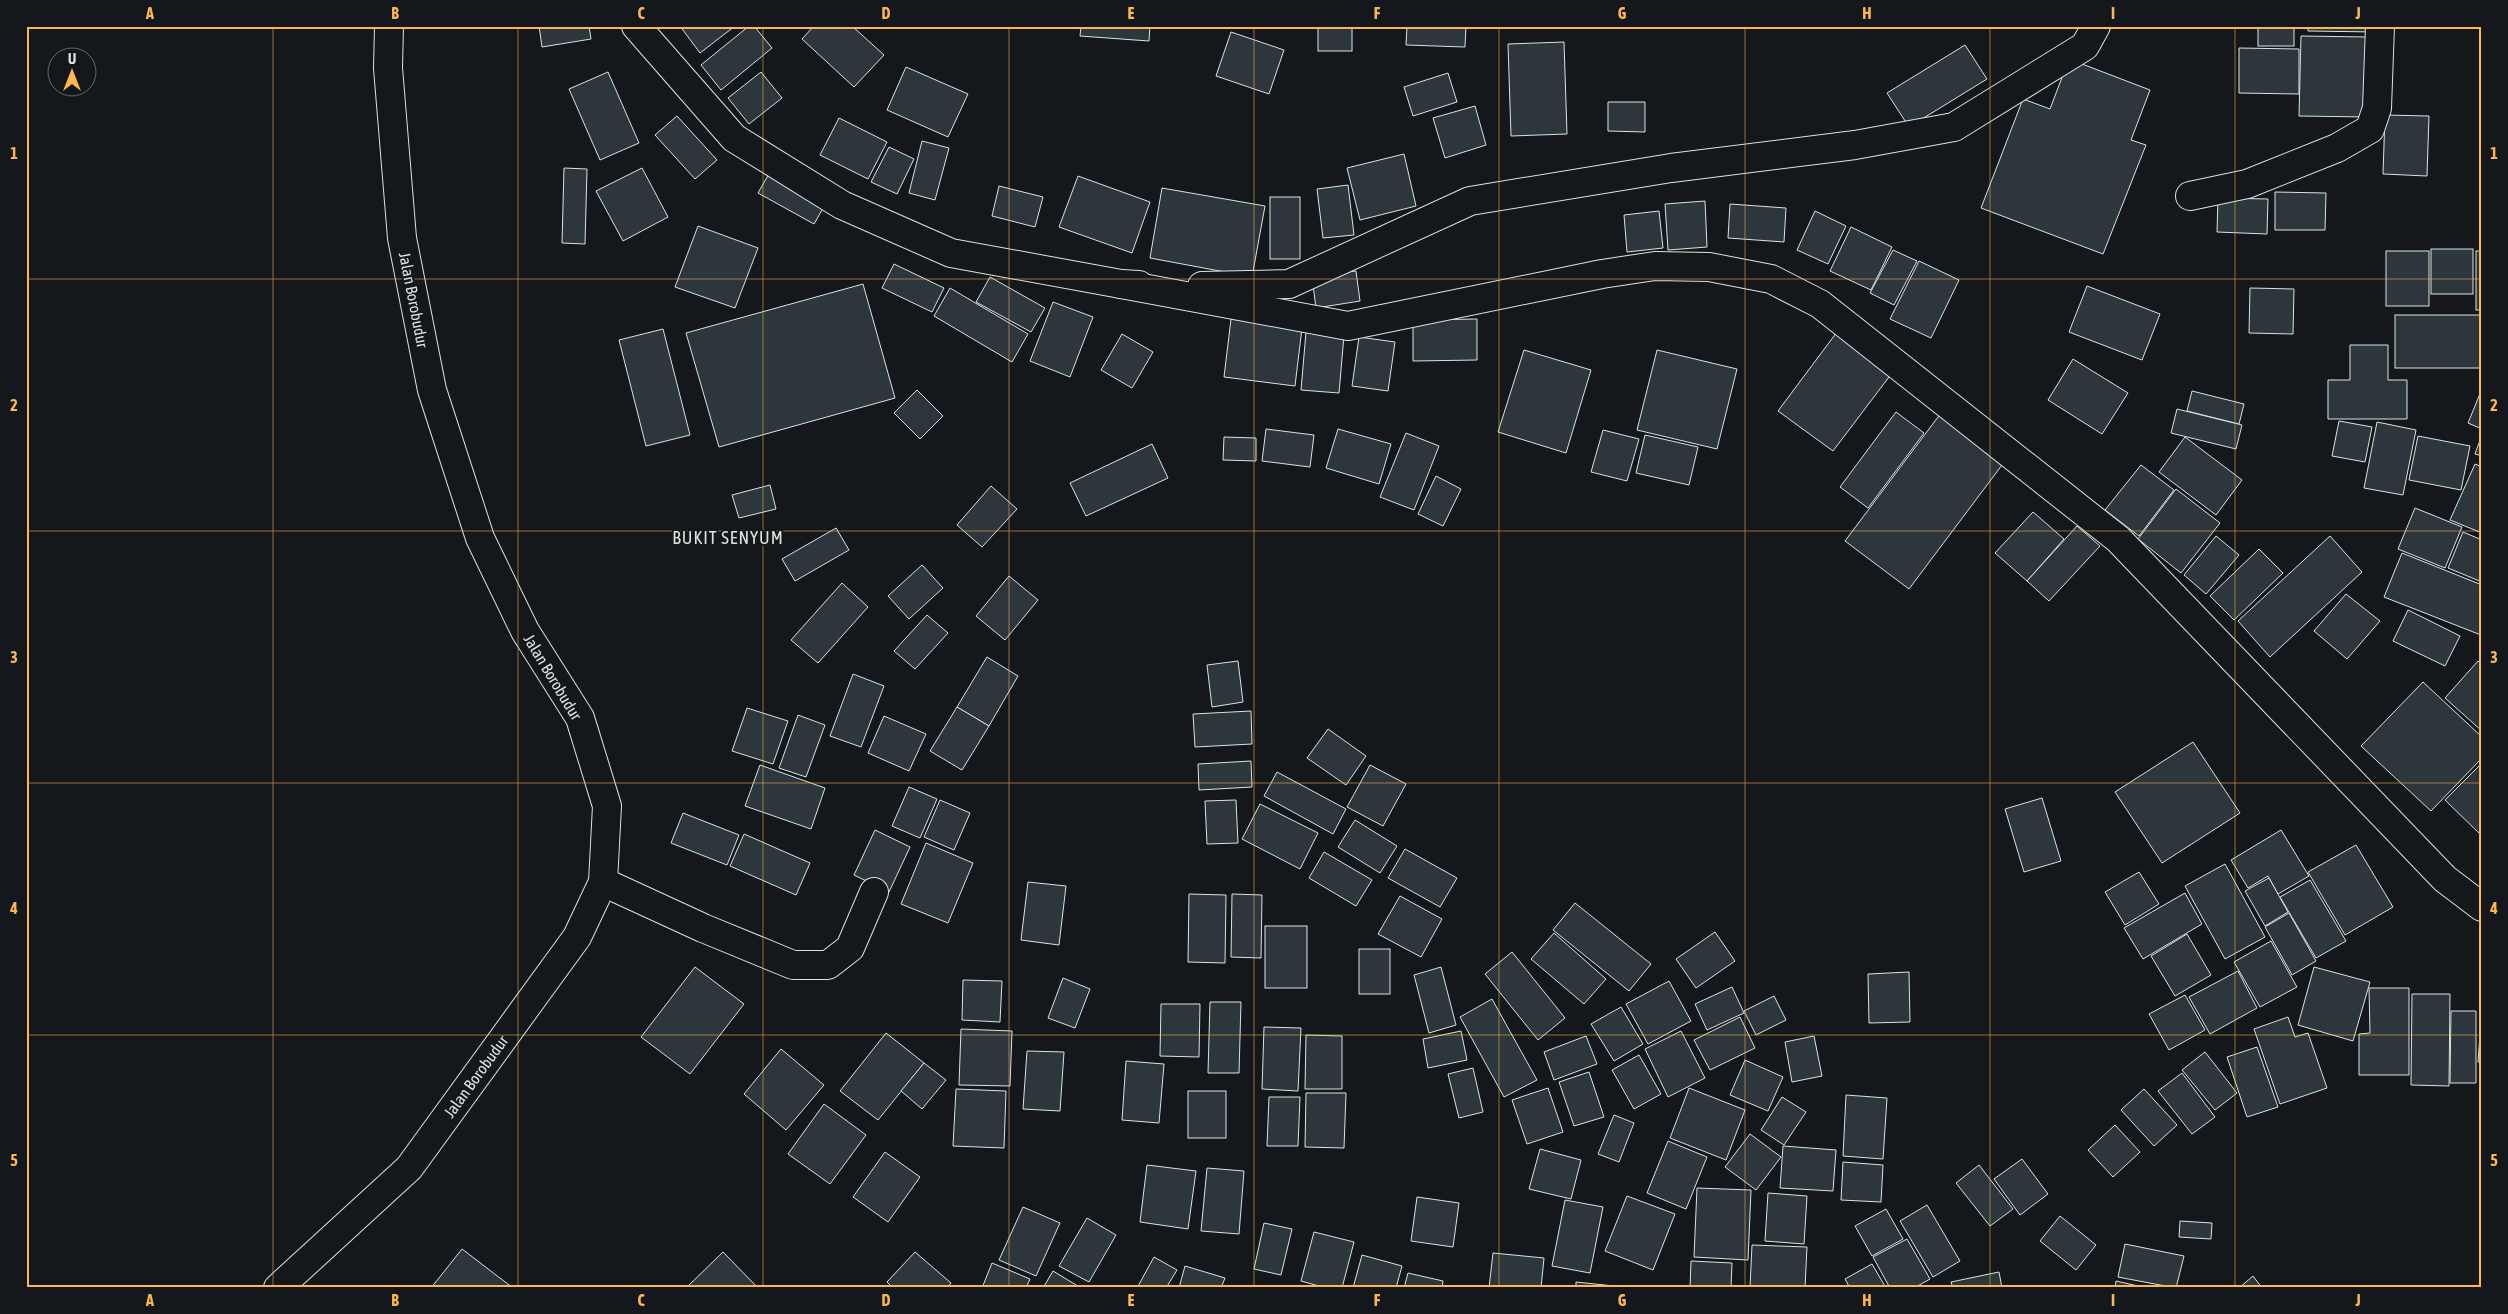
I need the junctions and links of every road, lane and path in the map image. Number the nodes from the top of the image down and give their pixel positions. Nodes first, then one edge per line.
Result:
1 (389, 26) edge
2 (636, 26) edge
3 (2096, 26) edge
4 (2380, 26) edge
5 (2190, 196) dead end
6 (1121, 284) junction
7 (603, 882) junction
8 (874, 892) dead end
9 (2482, 907) edge
10 (278, 1288) edge

1 - 7 street, Jalan Borobudur
2 - 6 street
3 - 6 street
4 - 5 street
6 - 9 street
7 - 8 street
7 - 10 street, Jalan Borobudur

